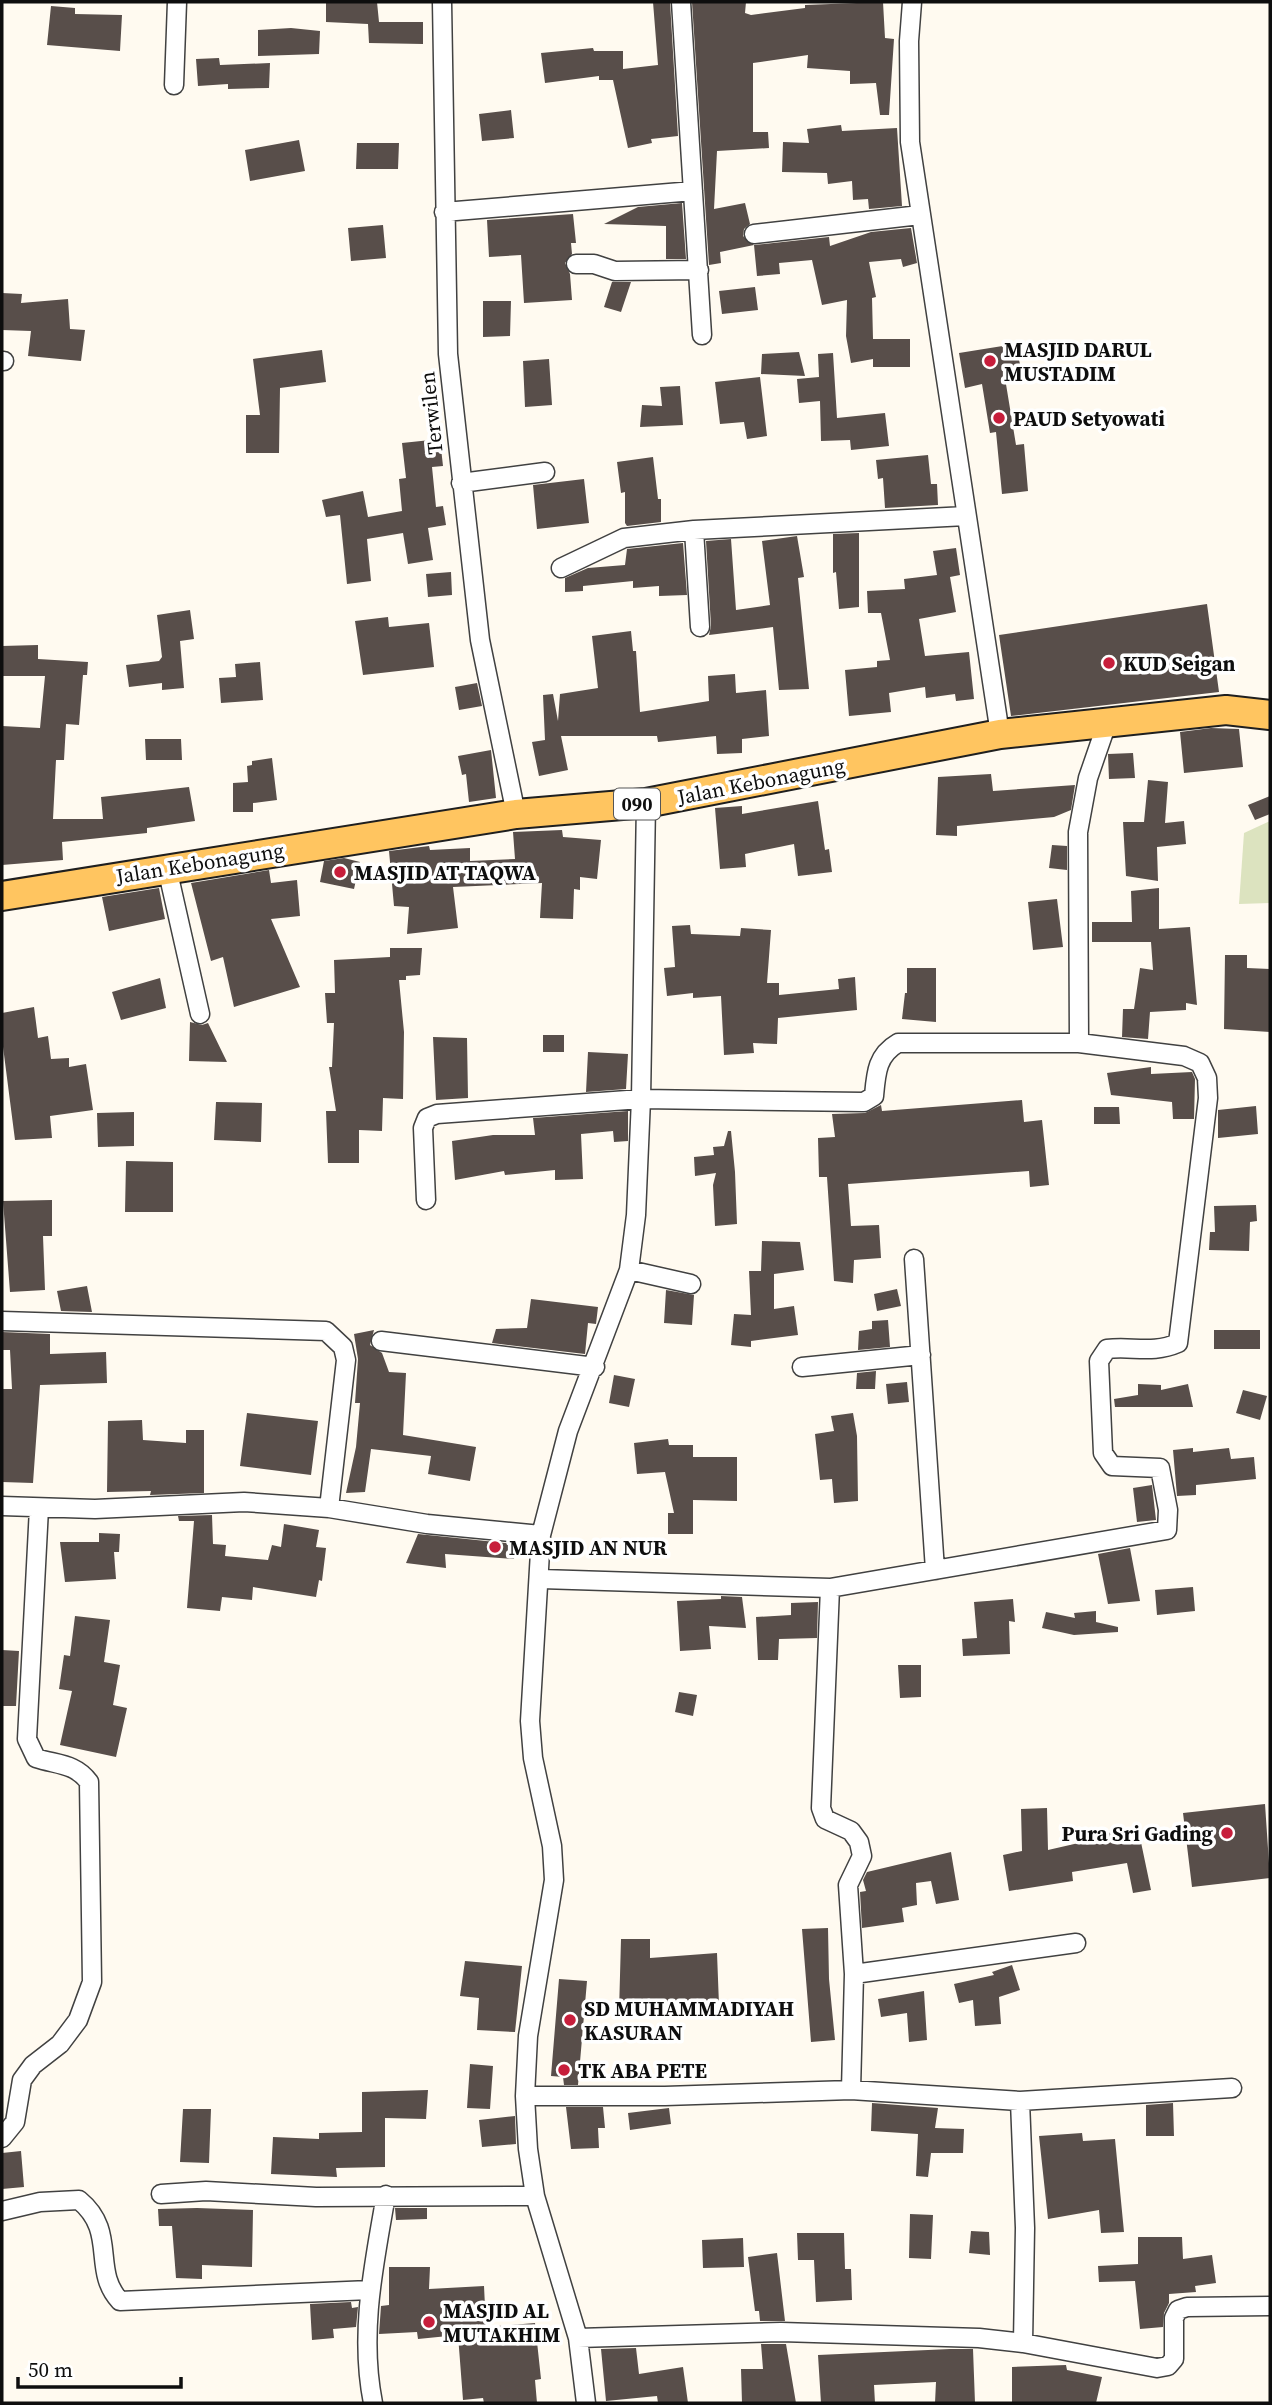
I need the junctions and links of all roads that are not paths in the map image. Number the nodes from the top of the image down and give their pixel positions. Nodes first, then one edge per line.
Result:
1 (177, 2) edge
2 (442, 2) edge
3 (681, 2) edge
4 (912, 2) edge
5 (174, 85) dead end
6 (693, 191) junction
7 (444, 212) junction
8 (920, 215) junction
9 (754, 234) dead end
10 (576, 264) dead end
11 (699, 270) junction
12 (702, 335) dead end
13 (545, 472) dead end
14 (461, 483) junction
15 (966, 516) junction
16 (694, 530) junction
17 (561, 568) dead end
18 (700, 628) dead end
19 (1270, 715) edge
20 (1107, 723) junction
21 (1000, 734) junction
22 (646, 803) junction
23 (516, 814) junction
24 (167, 868) junction
25 (2, 896) edge
26 (200, 1014) dead end
27 (1079, 1043) junction
28 (641, 1099) junction
29 (426, 1200) dead end
30 (914, 1259) dead end
31 (629, 1270) junction
32 (691, 1284) dead end
33 (2, 1321) edge
34 (381, 1341) dead end
35 (920, 1355) junction
36 (595, 1367) junction
37 (802, 1367) dead end
38 (2, 1506) edge
39 (39, 1508) junction
40 (329, 1508) junction
41 (541, 1535) junction
42 (935, 1570) junction
43 (541, 1579) junction
44 (830, 1588) junction
45 (1076, 1943) dead end
46 (854, 1974) junction
47 (1232, 2088) dead end
48 (851, 2090) junction
49 (524, 2095) junction
50 (1020, 2101) junction
51 (2, 2138) edge
52 (161, 2194) dead end
53 (386, 2195) junction
54 (535, 2196) junction
55 (2, 2211) edge
56 (370, 2290) junction
57 (1270, 2306) edge
58 (578, 2338) junction
59 (1023, 2343) junction
60 (373, 2403) edge
61 (586, 2403) edge

1 - 5 street
2 - 7 street, Terwilen
3 - 6 street
4 - 8 street
6 - 7 street
6 - 11 street
7 - 14 street, Terwilen
8 - 9 street
8 - 15 street
10 - 11 street
11 - 12 street
13 - 14 street
14 - 23 street, Terwilen
15 - 16 street
15 - 21 street
16 - 17 street
16 - 18 street
19 - 20 main road, Jalan Kebonagung / 090
20 - 21 main road, Jalan Kebonagung / 090
20 - 27 street
21 - 22 main road, Jalan Kebonagung / 090
22 - 23 main road, Jalan Kebonagung / 090
22 - 28 street
23 - 24 main road, Jalan Kebonagung / 090
24 - 25 main road, Jalan Kebonagung / 090
24 - 26 street
27 - 28 street
27 - 42 street
28 - 29 street
28 - 31 street
30 - 35 street
31 - 32 street
31 - 36 street
33 - 40 street
34 - 36 street
35 - 37 street
35 - 42 street
36 - 41 street
38 - 39 street
39 - 40 street
39 - 51 street
40 - 41 street
41 - 43 street
42 - 44 street
43 - 44 street
43 - 49 street
44 - 46 street
45 - 46 street
46 - 48 street
47 - 50 street
48 - 49 street
48 - 50 street
49 - 54 street
50 - 59 street
52 - 53 street
53 - 54 street
53 - 56 street
54 - 58 street
55 - 56 street
56 - 60 street
57 - 59 street
58 - 59 street
58 - 61 street

